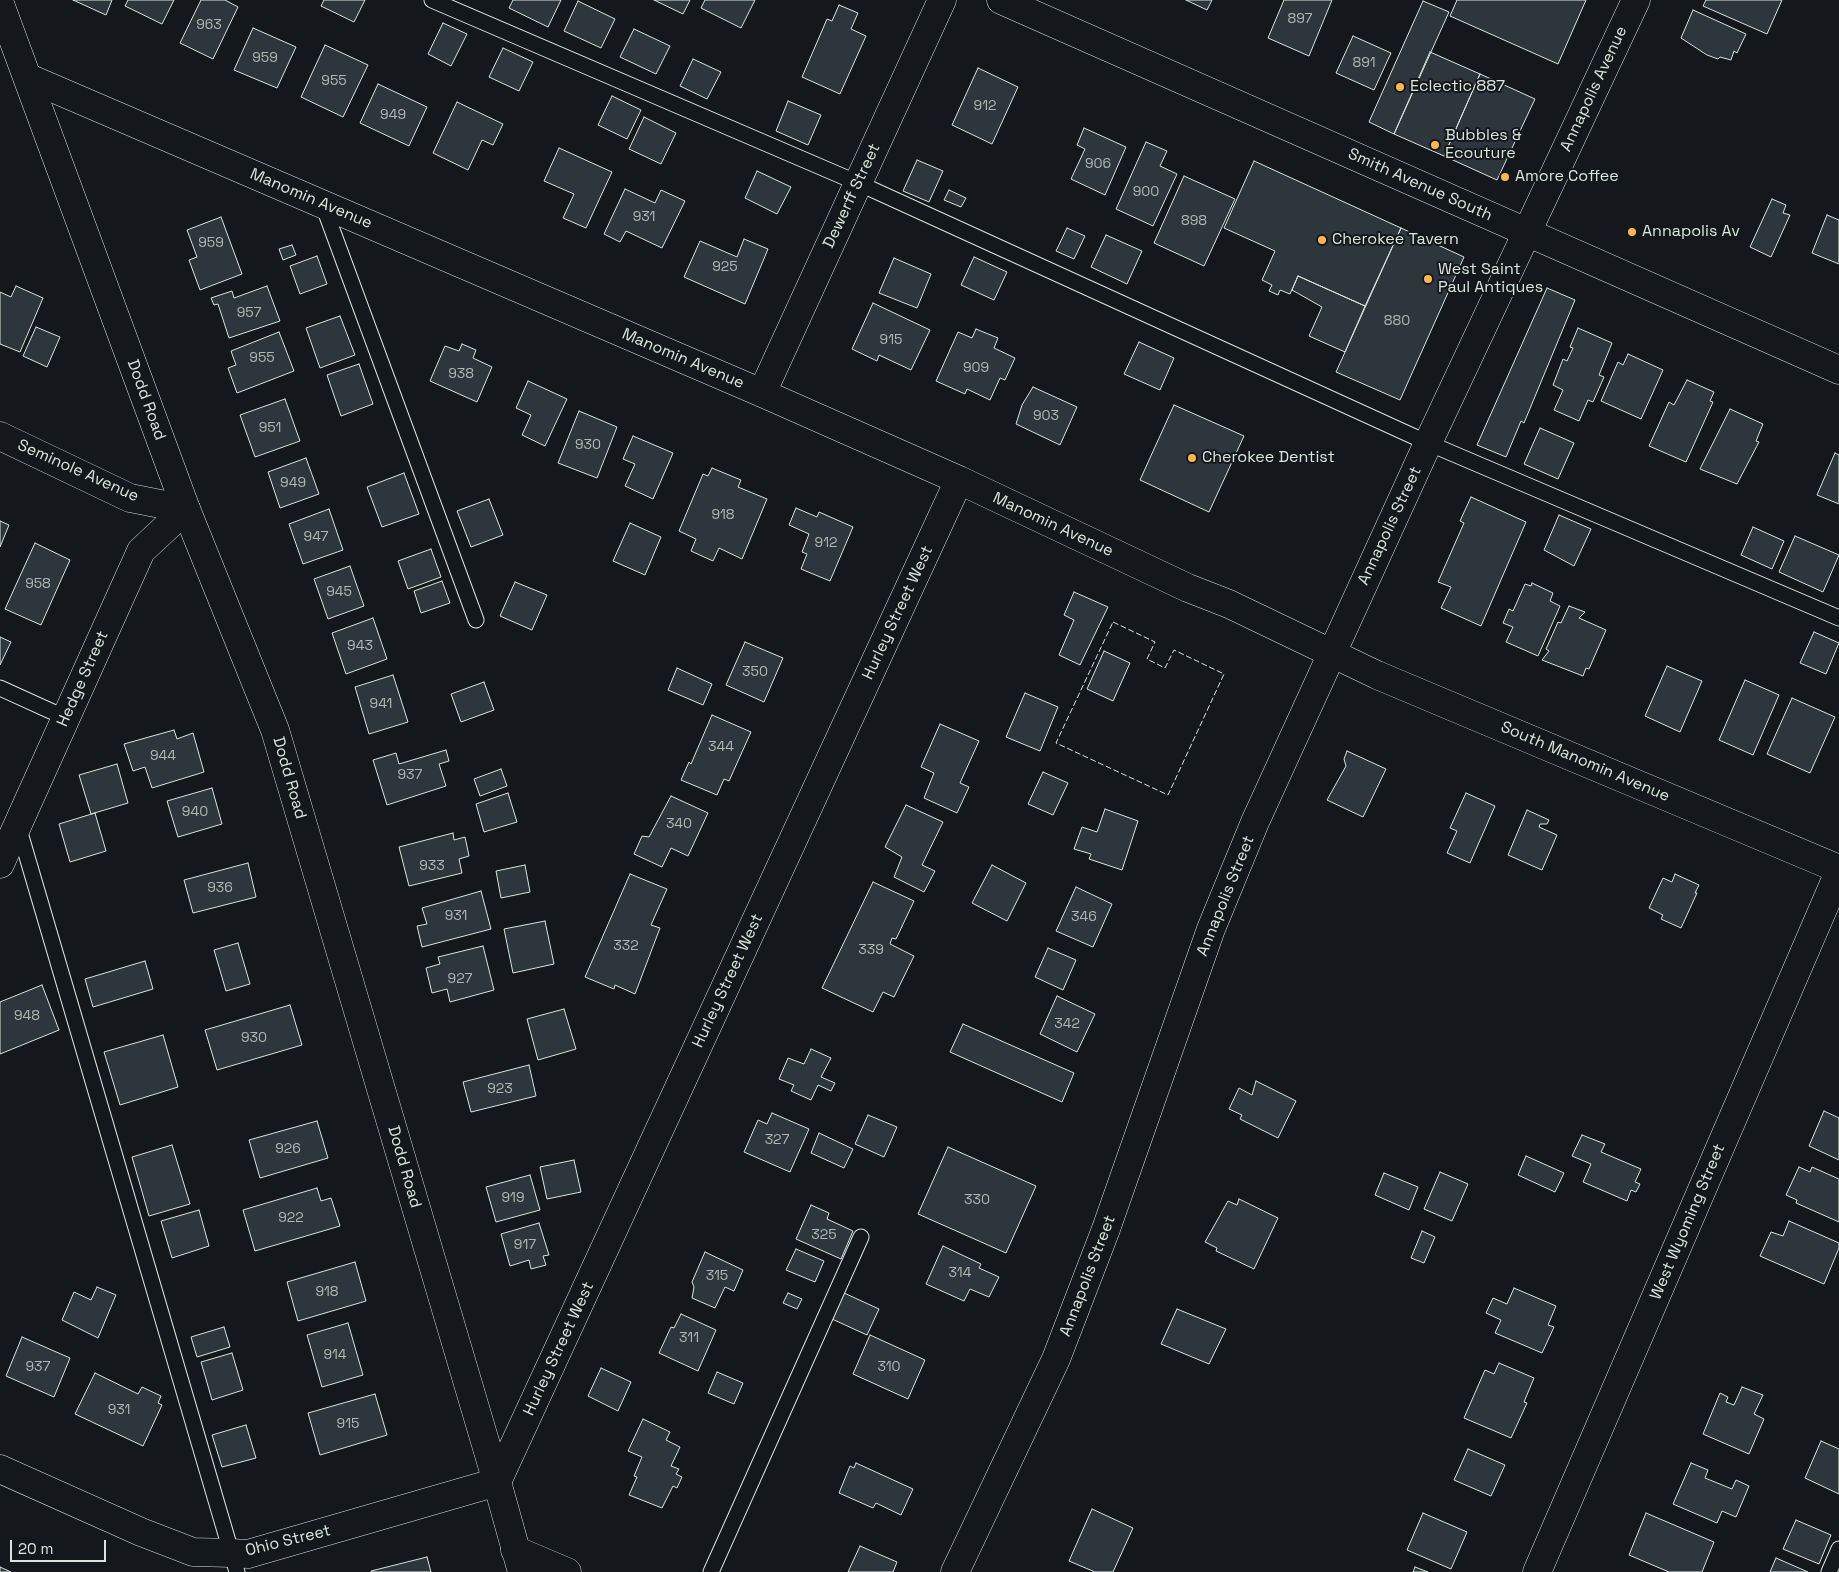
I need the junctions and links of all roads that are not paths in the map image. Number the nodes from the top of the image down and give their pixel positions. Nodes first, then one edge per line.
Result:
1 (432, 0) edge
2 (942, 0) edge
3 (1001, 0) edge
4 (1636, 0) edge
5 (0, 4) edge
6 (29, 78) junction
7 (858, 183) junction
8 (322, 204) junction
9 (1528, 232) junction
10 (1839, 370) edge
11 (762, 393) junction
12 (0, 436) edge
13 (1428, 443) junction
14 (959, 480) junction
15 (186, 509) junction
16 (1839, 618) edge
17 (476, 620) dead end
18 (1332, 653) junction
19 (0, 688) edge
20 (66, 718) junction
21 (18, 824) junction
22 (0, 864) edge
23 (1839, 871) edge
24 (860, 1237) dead end
25 (0, 1469) edge
26 (497, 1482) junction
27 (1839, 1549) edge
28 (518, 1561) edge
29 (234, 1563) edge
30 (567, 1572) edge
31 (710, 1572) edge
32 (955, 1572) edge
33 (1537, 1572) edge
34 (1829, 1572) edge

1 - 7 lane
2 - 7 street, Dewerff Street
3 - 9 street, Smith Avenue South
4 - 9 street, Annapolis Avenue
5 - 6 street, Dodd Road
6 - 8 street, Manomin Avenue
6 - 15 street, Dodd Road
7 - 11 street, Dewerff Street
7 - 13 lane
8 - 11 street, Manomin Avenue
8 - 17 lane
9 - 10 street, Smith Avenue South
9 - 13 street, Annapolis Street
11 - 14 street, Manomin Avenue
12 - 15 street, Seminole Avenue
13 - 16 lane
13 - 18 street, Annapolis Street
14 - 18 street, Manomin Avenue
14 - 26 street, Hurley Street West
15 - 20 street, Hedge Street
15 - 26 street, Dodd Road
18 - 23 street, South Manomin Avenue
18 - 32 street, Annapolis Street
19 - 20 lane
20 - 21 street, Hedge Street
21 - 22 street, Hedge Street
21 - 29 lane
23 - 33 street, West Wyoming Street
24 - 31 lane
25 - 29 street, Ohio Street
26 - 28 street, Dodd Road
26 - 29 street, Ohio Street
27 - 34 lane
28 - 30 street

